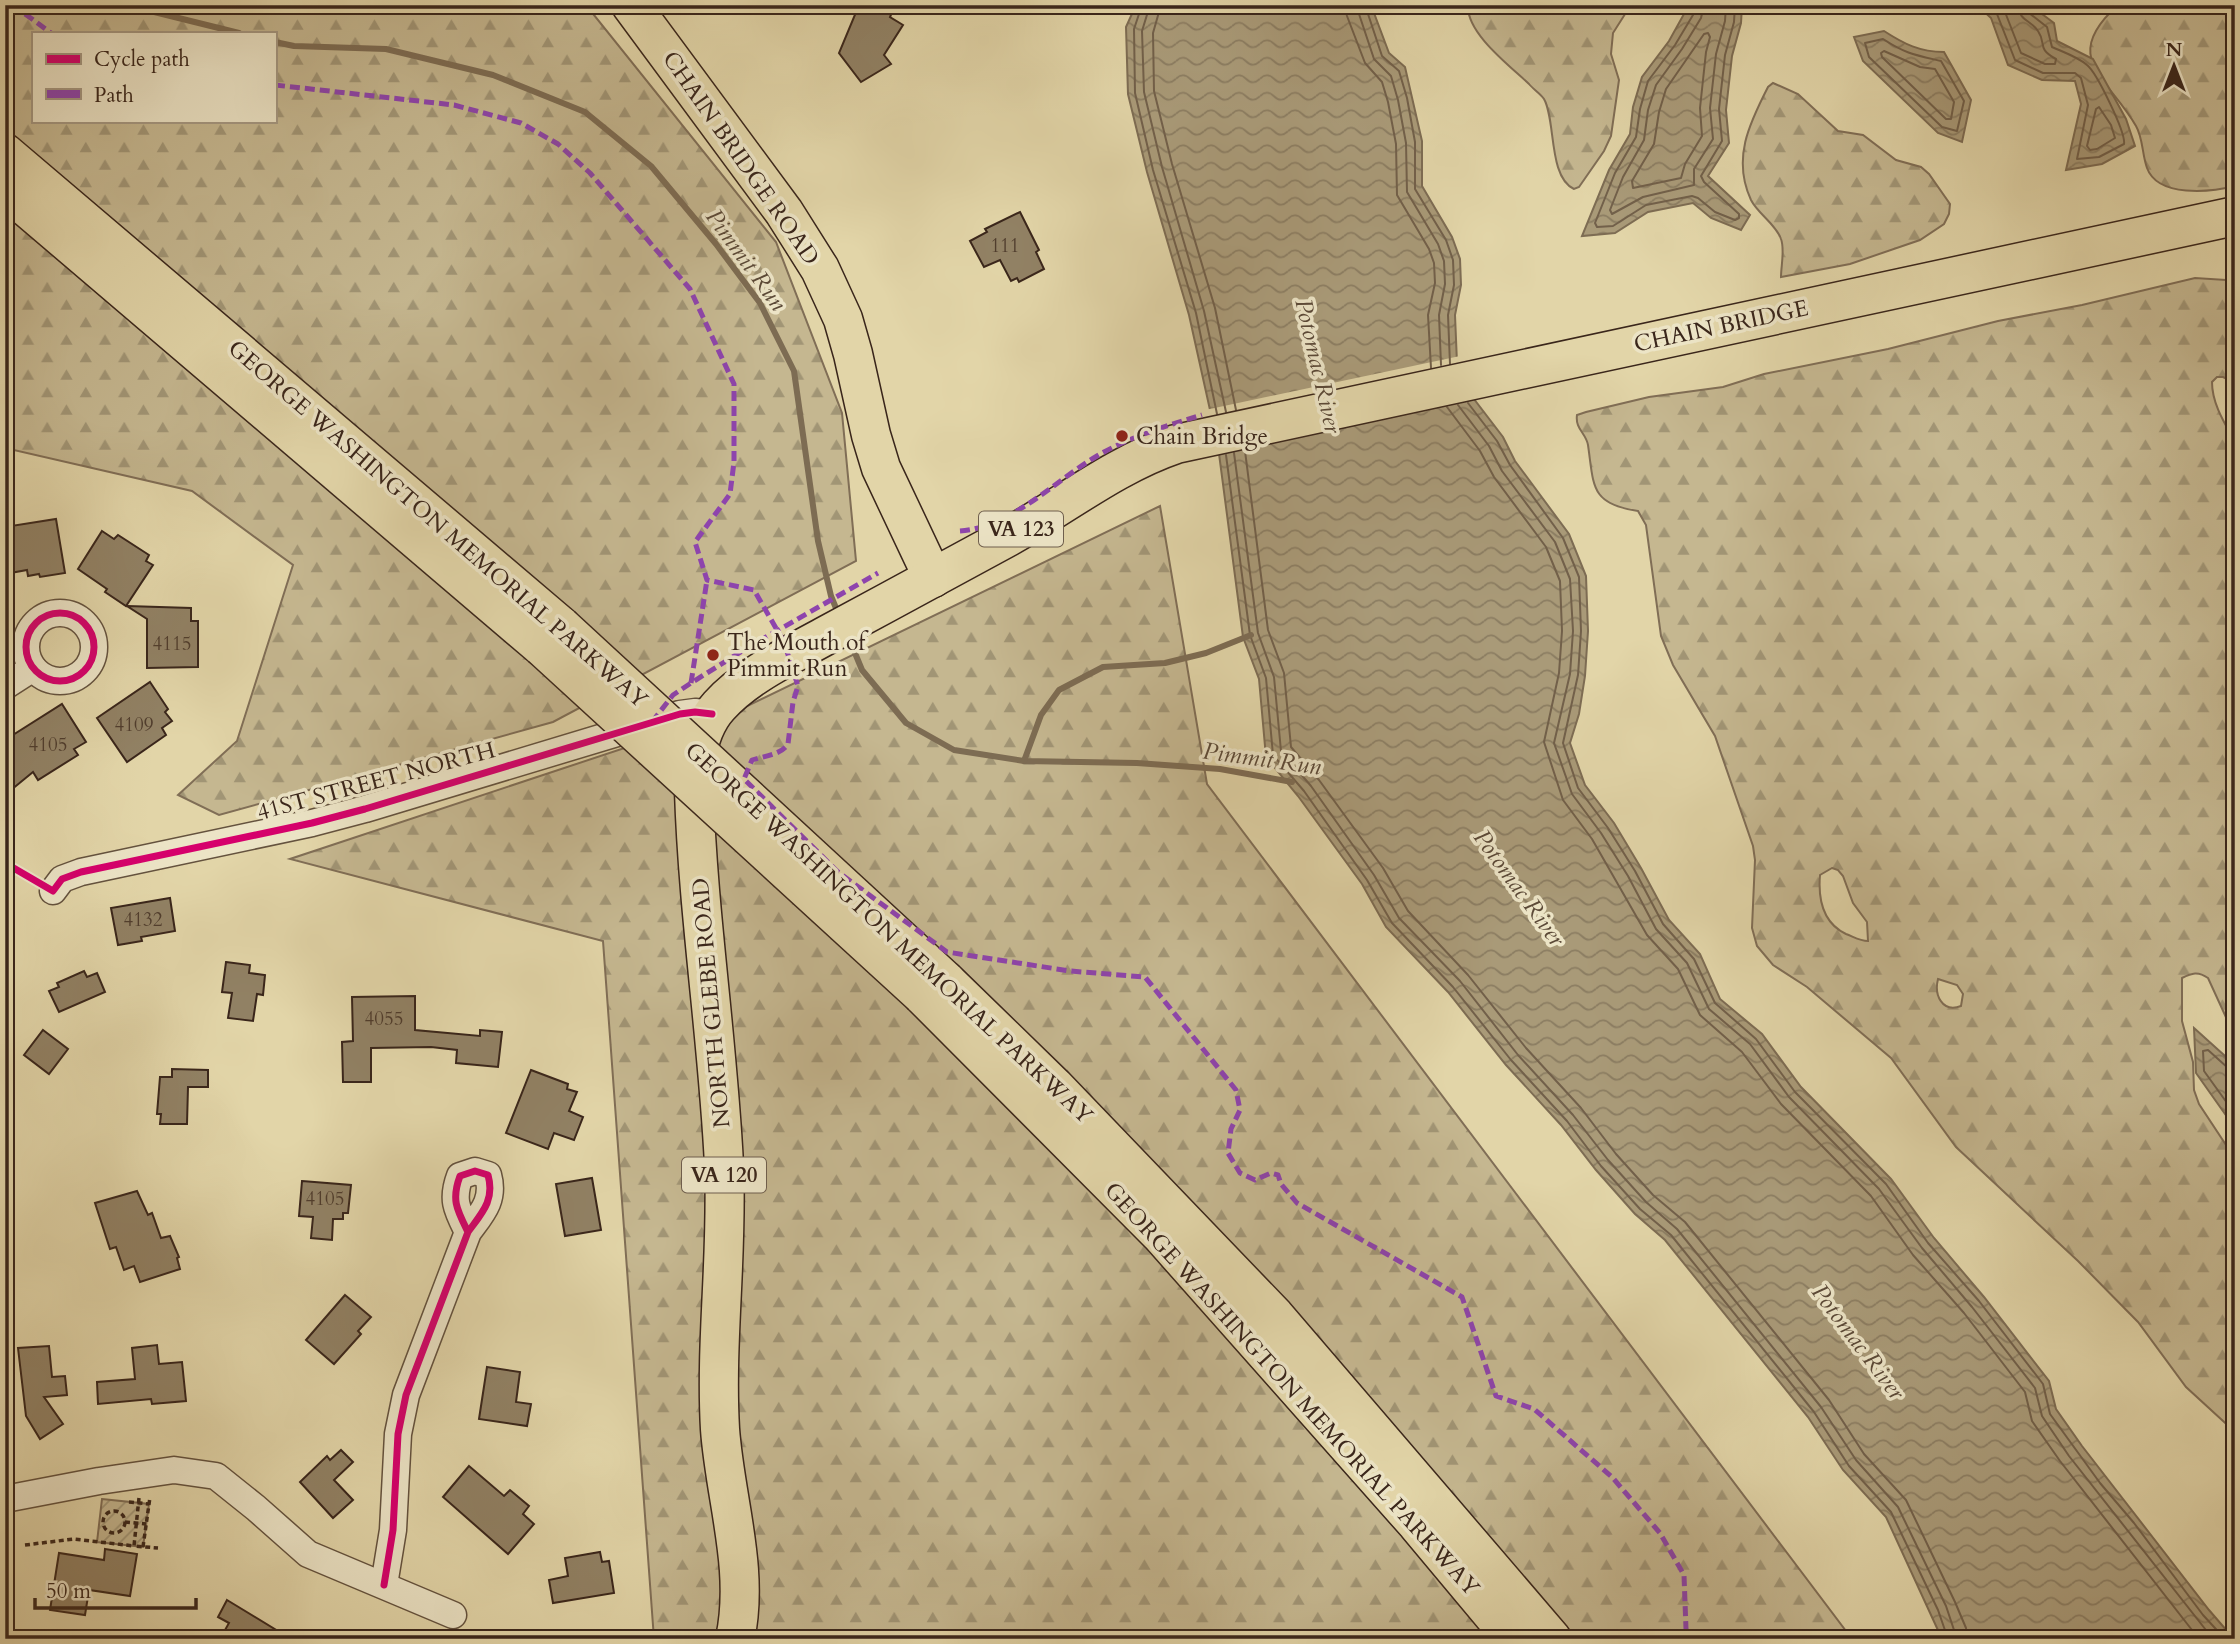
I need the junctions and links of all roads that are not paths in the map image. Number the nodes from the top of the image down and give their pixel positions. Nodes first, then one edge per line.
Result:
1 (631, 5) edge
2 (5, 153) edge
3 (5, 189) edge
4 (2235, 216) edge
5 (933, 578) junction
6 (551, 637) junction
7 (33, 668) dead end
8 (5, 685) edge
9 (712, 714) junction
10 (53, 891) dead end
11 (934, 988) junction
12 (468, 1232) dead end
13 (5, 1499) edge
14 (384, 1585) junction
15 (453, 1615) dead end
16 (735, 1639) edge
17 (1513, 1639) edge
18 (1552, 1639) edge

1 - 5 main road, CHAIN BRIDGE ROAD
2 - 6 main road, GEORGE WASHINGTON MEMORIAL PARKWAY
3 - 6 main road, GEORGE WASHINGTON MEMORIAL PARKWAY
4 - 5 main road, CHAIN BRIDGE / VA 123
5 - 9 main road, NORTH GLEBE ROAD / VA 120
6 - 11 main road, GEORGE WASHINGTON MEMORIAL PARKWAY, bridge
7 - 8 street
9 - 10 street, 41ST STREET NORTH
9 - 16 main road, NORTH GLEBE ROAD / VA 120
11 - 17 main road, GEORGE WASHINGTON MEMORIAL PARKWAY
11 - 18 main road, GEORGE WASHINGTON MEMORIAL PARKWAY
12 - 14 street
13 - 14 street
14 - 15 street

